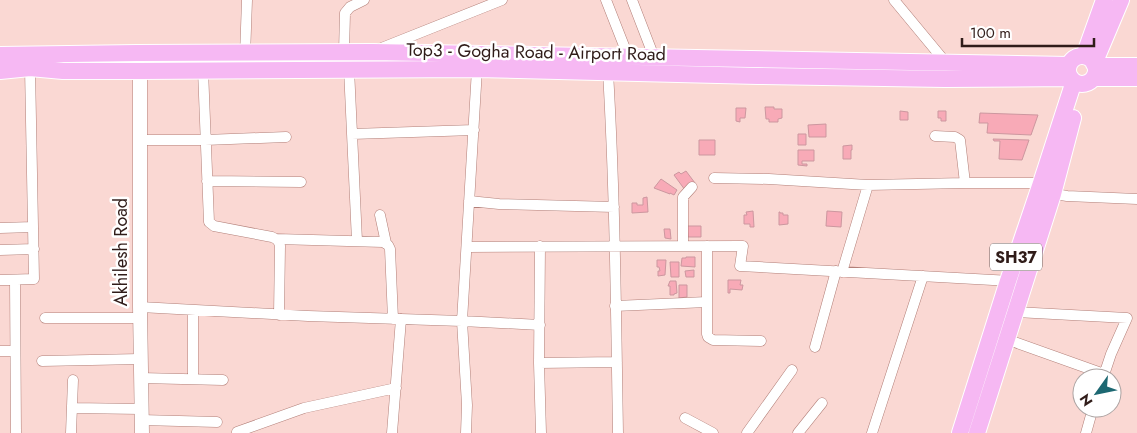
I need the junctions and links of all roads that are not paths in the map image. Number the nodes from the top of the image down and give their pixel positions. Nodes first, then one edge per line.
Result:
1 (247, 0) edge
2 (364, 0) edge
3 (502, 0) edge
4 (606, 0) edge
5 (632, 0) edge
6 (894, 0) edge
7 (1104, 0) edge
8 (1121, 0) edge
9 (344, 52) junction
10 (372, 52) junction
11 (245, 53) junction
12 (0, 55) edge
13 (628, 56) junction
14 (654, 57) junction
15 (946, 62) junction
16 (1137, 66) edge
17 (30, 68) junction
18 (477, 68) junction
19 (203, 70) junction
20 (244, 70) junction
21 (349, 70) junction
22 (0, 71) edge
23 (140, 71) junction
24 (608, 72) junction
25 (1083, 72) junction
26 (1137, 78) edge
27 (951, 79) junction
28 (474, 130) junction
29 (352, 134) junction
30 (935, 136) dead end
31 (286, 137) dead end
32 (140, 140) junction
33 (205, 140) junction
34 (714, 178) dead end
35 (207, 181) junction
36 (301, 182) dead end
37 (965, 183) junction
38 (868, 185) junction
39 (692, 187) dead end
40 (1044, 189) junction
41 (1137, 199) edge
42 (469, 201) junction
43 (614, 207) junction
44 (380, 215) dead end
45 (33, 226) junction
46 (0, 228) edge
47 (277, 239) junction
48 (357, 241) junction
49 (386, 243) junction
50 (540, 246) junction
51 (616, 246) junction
52 (684, 246) junction
53 (707, 246) junction
54 (467, 247) junction
55 (34, 249) junction
56 (0, 250) edge
57 (839, 271) junction
58 (923, 276) junction
59 (0, 280) edge
60 (14, 280) junction
61 (1008, 281) junction
62 (1025, 282) junction
63 (707, 302) junction
64 (615, 306) junction
65 (193, 310) junction
66 (1015, 312) junction
67 (140, 313) junction
68 (279, 315) junction
69 (45, 318) dead end
70 (1132, 318) edge
71 (397, 319) junction
72 (462, 321) junction
73 (540, 325) junction
74 (1006, 339) junction
75 (761, 341) dead end
76 (815, 347) dead end
77 (15, 351) junction
78 (0, 352) edge
79 (140, 359) junction
80 (42, 361) dead end
81 (617, 362) junction
82 (539, 363) junction
83 (1083, 368) edge
84 (1106, 368) edge
85 (792, 370) dead end
86 (141, 378) junction
87 (73, 380) dead end
88 (193, 380) junction
89 (223, 380) dead end
90 (396, 388) junction
91 (822, 403) dead end
92 (72, 408) junction
93 (685, 418) dead end
94 (1091, 418) edge
95 (141, 421) edge
96 (217, 422) dead end
97 (237, 432) dead end
98 (16, 433) edge
99 (71, 433) edge
100 (392, 433) edge
101 (466, 433) edge
102 (541, 433) edge
103 (618, 433) edge
104 (713, 433) edge
105 (747, 433) edge
106 (798, 433) edge
107 (872, 433) edge
108 (960, 433) edge
109 (977, 433) edge
110 (1086, 433) edge

1 - 11 street
2 - 9 street
3 - 10 street
4 - 13 street
5 - 14 street
6 - 15 street
7 - 25 main road, SH37
8 - 25 main road, SH37
9 - 10 main road, Top3 - Gogha Road - Airport Road
9 - 11 main road, Top3 - Gogha Road - Airport Road
10 - 13 main road, Top3 - Gogha Road - Airport Road
11 - 12 main road, Top3 - Gogha Road - Airport Road
11 - 20 street
13 - 14 main road, Top3 - Gogha Road - Airport Road
14 - 15 main road, Top3 - Gogha Road - Airport Road
15 - 25 main road, Top3 - Gogha Road - Airport Road
15 - 27 street
16 - 25 main road, Top3 - Gogha Road - Airport Road
17 - 22 main road, Top3 - Gogha Road - Airport Road
17 - 23 main road, Top3 - Gogha Road - Airport Road
17 - 45 street
18 - 21 main road, Top3 - Gogha Road - Airport Road
18 - 24 main road, Top3 - Gogha Road - Airport Road
18 - 28 street
19 - 20 main road, Top3 - Gogha Road - Airport Road
19 - 23 main road, Top3 - Gogha Road - Airport Road
19 - 33 street
20 - 21 main road, Top3 - Gogha Road - Airport Road
21 - 29 street
23 - 32 street, Akhilesh Road
24 - 27 main road, Top3 - Gogha Road - Airport Road
24 - 43 street
25 - 26 main road
25 - 27 main road, Top3 - Gogha Road - Airport Road
25 - 40 main road, SH37
28 - 29 street
28 - 42 street
29 - 48 street
30 - 37 street
31 - 33 street
32 - 33 street
32 - 67 street, Akhilesh Road
33 - 35 street
34 - 38 street
35 - 36 street
35 - 47 street
37 - 38 street
37 - 40 street
38 - 57 street
39 - 52 street
40 - 41 street
40 - 61 main road, SH37
40 - 62 main road, SH37
42 - 43 street
42 - 54 street
43 - 51 street
44 - 49 street
45 - 46 street
45 - 55 street
47 - 48 street
47 - 68 street
48 - 49 street
49 - 71 street
50 - 51 street
50 - 54 street
50 - 73 street
51 - 52 street
51 - 64 street
52 - 53 street
53 - 57 street
53 - 63 street
54 - 72 street
55 - 56 street
55 - 60 street
57 - 58 street
57 - 76 street
58 - 61 street
58 - 107 street
59 - 60 street
60 - 77 street
61 - 62 street
61 - 108 main road, SH37
62 - 66 main road, SH37
63 - 64 street
63 - 75 street
64 - 81 street
65 - 67 street
65 - 68 street
65 - 88 street
66 - 70 street
66 - 74 main road, SH37
67 - 69 street
67 - 79 street, Akhilesh Road
68 - 71 street
70 - 84 street
71 - 72 street
71 - 90 street
72 - 73 street
72 - 101 street
73 - 82 street
74 - 83 street
74 - 109 main road, SH37
77 - 78 street
77 - 98 street
79 - 80 street
79 - 86 street, Akhilesh Road
81 - 82 street
81 - 103 street
82 - 102 street
85 - 105 street
86 - 88 street
86 - 95 street, Akhilesh Road
87 - 92 street
88 - 89 street
90 - 97 street
90 - 100 street
91 - 106 street
92 - 95 street
92 - 99 street
93 - 104 street
94 - 110 street
95 - 96 street

